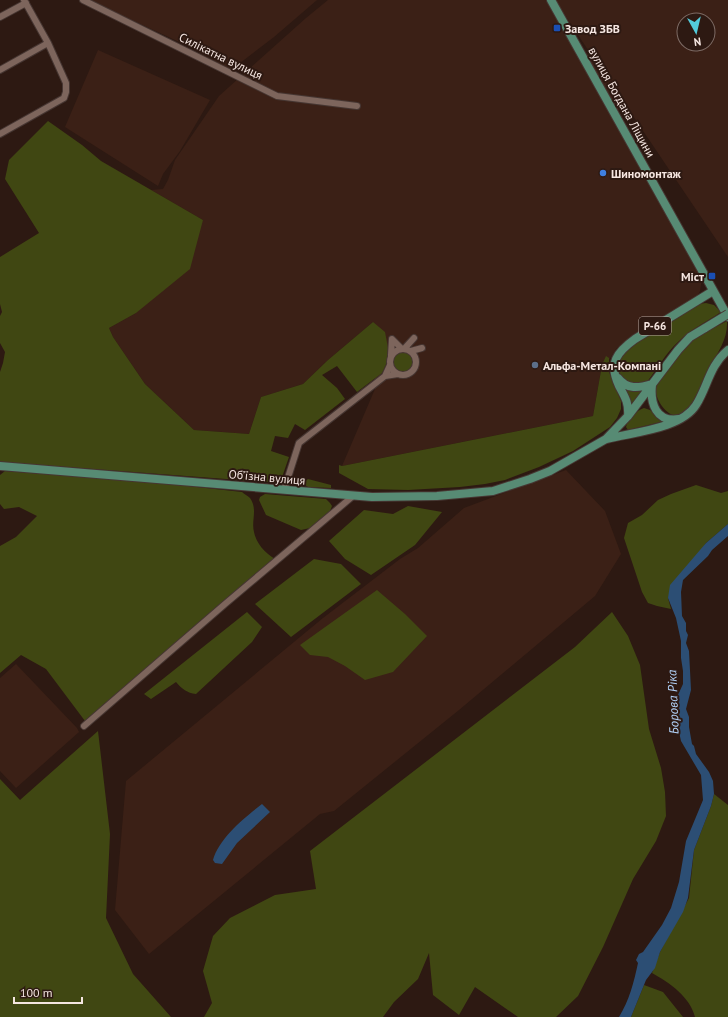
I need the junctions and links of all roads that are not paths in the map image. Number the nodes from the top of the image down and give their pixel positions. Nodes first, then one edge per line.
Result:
1 (83, 0) edge
2 (551, 0) edge
3 (25, 1) edge
4 (0, 17) edge
5 (48, 43) junction
6 (0, 70) edge
7 (357, 106) dead end
8 (0, 134) edge
9 (713, 291) junction
10 (728, 316) edge
11 (406, 349) junction
12 (728, 350) edge
13 (391, 356) junction
14 (416, 356) junction
15 (390, 365) junction
16 (398, 374) junction
17 (616, 375) junction
18 (384, 376) junction
19 (652, 384) junction
20 (628, 416) junction
21 (682, 418) junction
22 (606, 439) junction
23 (0, 466) edge
24 (284, 490) junction
25 (353, 496) junction
26 (84, 726) dead end

1 - 7 street, Силікатна вулиця
2 - 9 main road, вулиця Богдана Ліщини
3 - 4 street
3 - 5 street
5 - 6 street
5 - 8 street
9 - 10 main road, Р-66
9 - 17 main road, Р-66
10 - 19 main road, Р-66, bridge
11 - 13 street
11 - 13 street
11 - 14 street
11 - 14 street
12 - 21 main road
13 - 15 street
14 - 16 street
15 - 16 street
15 - 18 street
16 - 18 street
17 - 19 main road
17 - 20 main road
18 - 24 street
19 - 20 main road
19 - 21 main road
20 - 22 main road
21 - 22 main road
22 - 25 main road, Об’їзна вулиця
23 - 24 main road, Об’їзна вулиця
24 - 25 main road, Об’їзна вулиця
25 - 26 street

